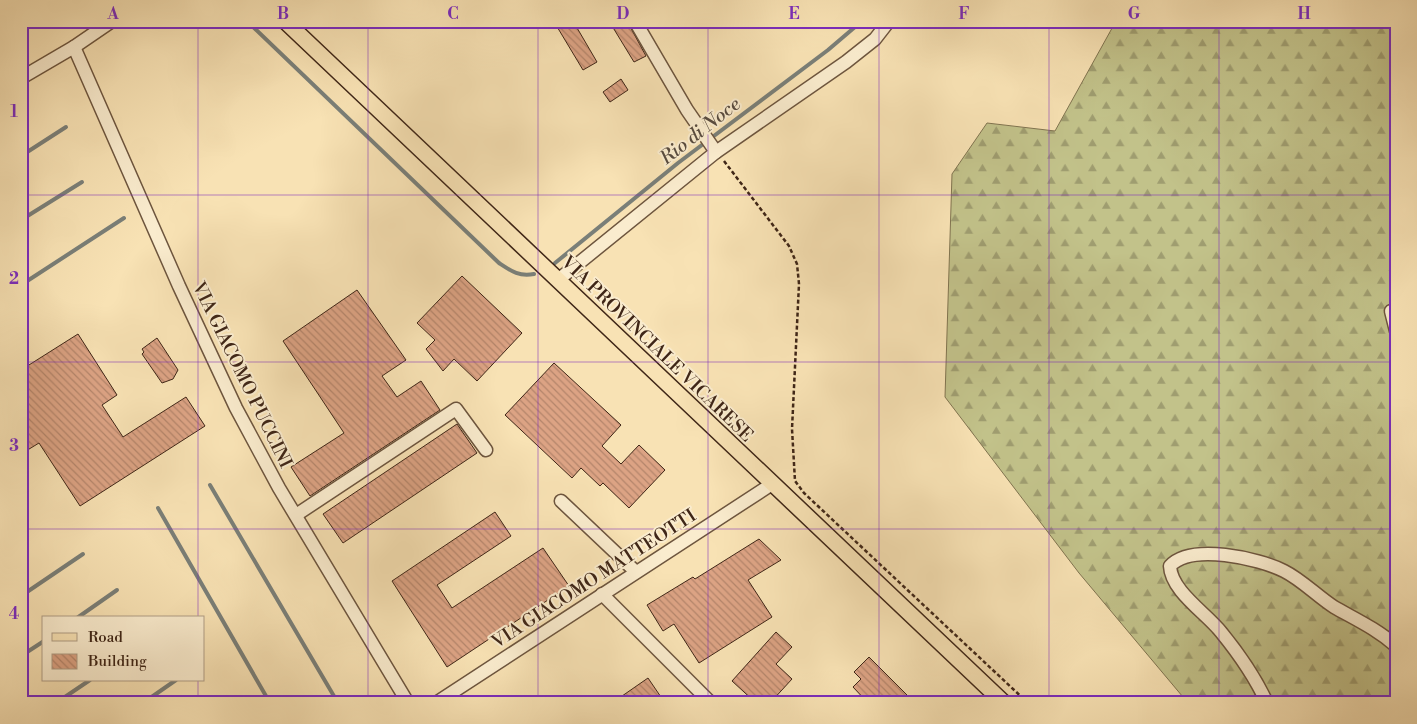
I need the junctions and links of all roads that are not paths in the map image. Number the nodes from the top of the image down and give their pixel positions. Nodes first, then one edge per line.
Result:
1 (112, 21) edge
2 (285, 21) edge
3 (635, 21) edge
4 (889, 21) edge
5 (74, 47) junction
6 (21, 78) edge
7 (712, 145) junction
8 (558, 280) junction
9 (1391, 311) dead end
10 (1396, 332) edge
11 (486, 450) dead end
12 (772, 484) junction
13 (562, 501) dead end
14 (296, 515) junction
15 (636, 572) junction
16 (602, 594) junction
17 (1396, 646) edge
18 (408, 703) edge
19 (436, 703) edge
20 (711, 703) edge
21 (1004, 703) edge
22 (1268, 703) edge

1 - 5 street
2 - 8 main road, VIA PROVINCIALE VICARESE
3 - 7 street
4 - 7 street
5 - 6 street
5 - 14 street, VIA GIACOMO PUCCINI
7 - 8 street
8 - 12 main road, VIA PROVINCIALE VICARESE
9 - 10 street
11 - 14 street
12 - 15 street, VIA GIACOMO MATTEOTTI
12 - 21 main road, VIA PROVINCIALE VICARESE
13 - 15 street
14 - 18 street, VIA GIACOMO PUCCINI
15 - 16 street, VIA GIACOMO MATTEOTTI
16 - 19 street, VIA GIACOMO MATTEOTTI
16 - 20 street
17 - 22 street

